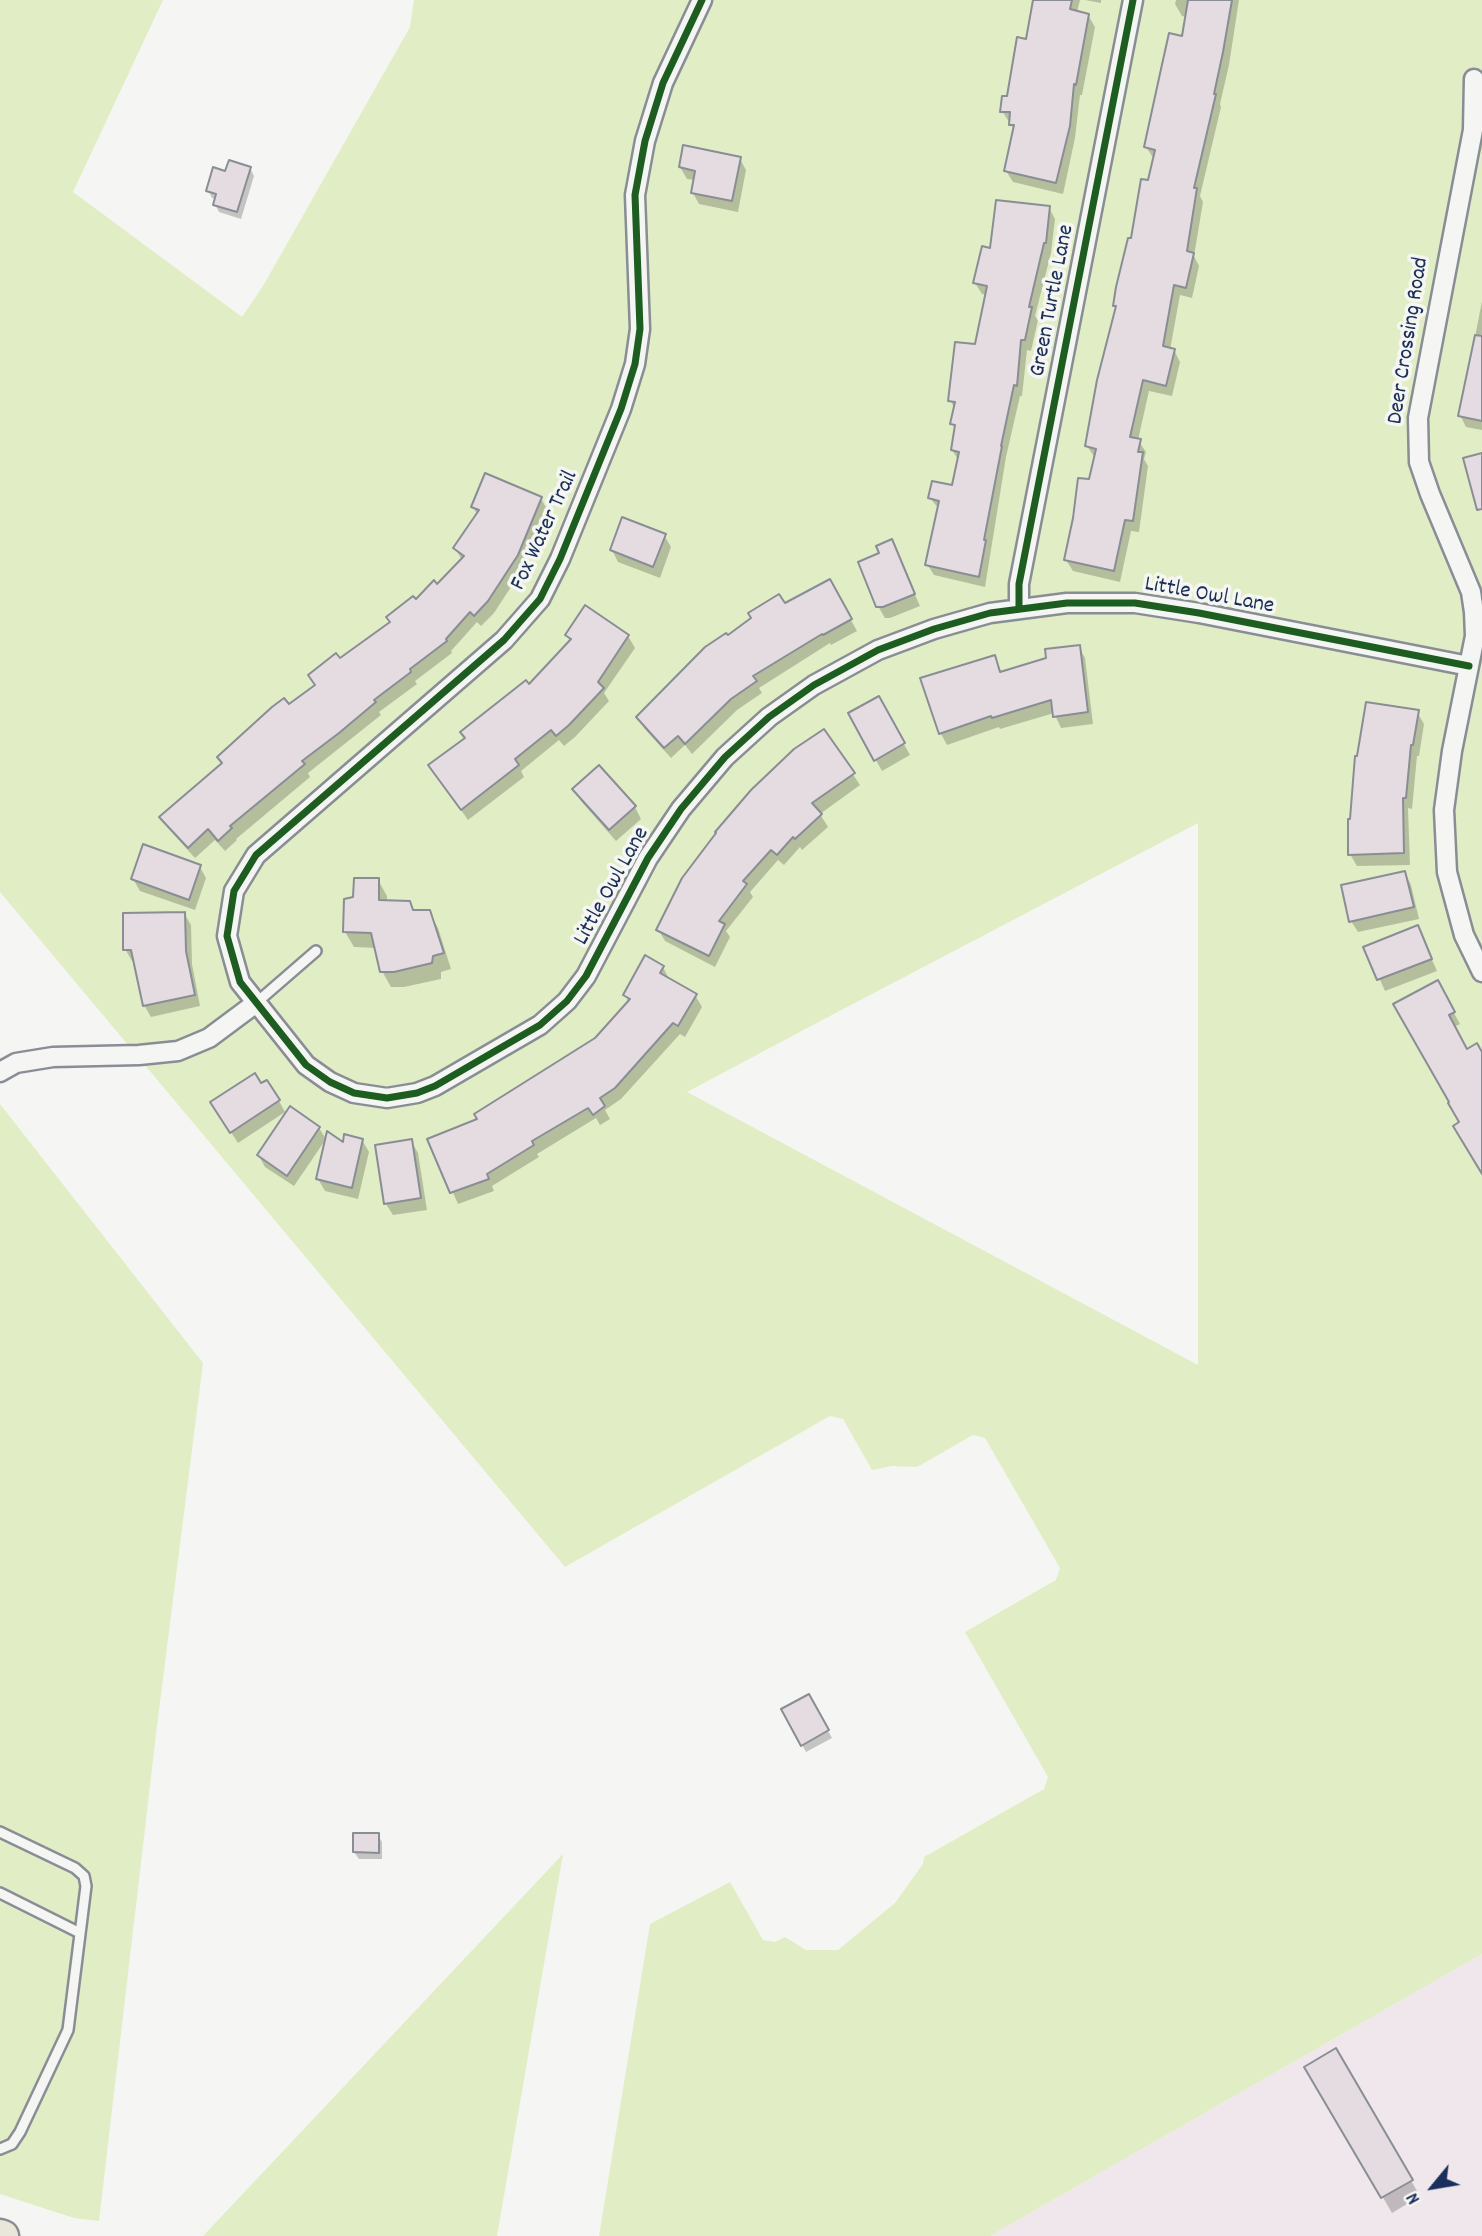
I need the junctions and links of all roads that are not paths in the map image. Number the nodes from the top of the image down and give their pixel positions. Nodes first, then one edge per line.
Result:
1 (702, 0) edge
2 (1133, 0) edge
3 (1474, 79) dead end
4 (1019, 609) junction
5 (1469, 666) junction
6 (316, 950) dead end
7 (1482, 972) edge
8 (256, 1003) junction
9 (0, 1072) edge
10 (0, 1832) edge
11 (0, 1893) edge
12 (80, 1933) junction
13 (0, 2149) edge

1 - 8 street, Fox Water Trail
2 - 4 street, Green Turtle Lane
3 - 5 street, Deer Crossing Road
4 - 5 street, Little Owl Lane
4 - 8 street, Little Owl Lane
5 - 7 street, Deer Crossing Road
6 - 8 lane
8 - 9 street
10 - 12 lane
11 - 12 lane
12 - 13 lane

